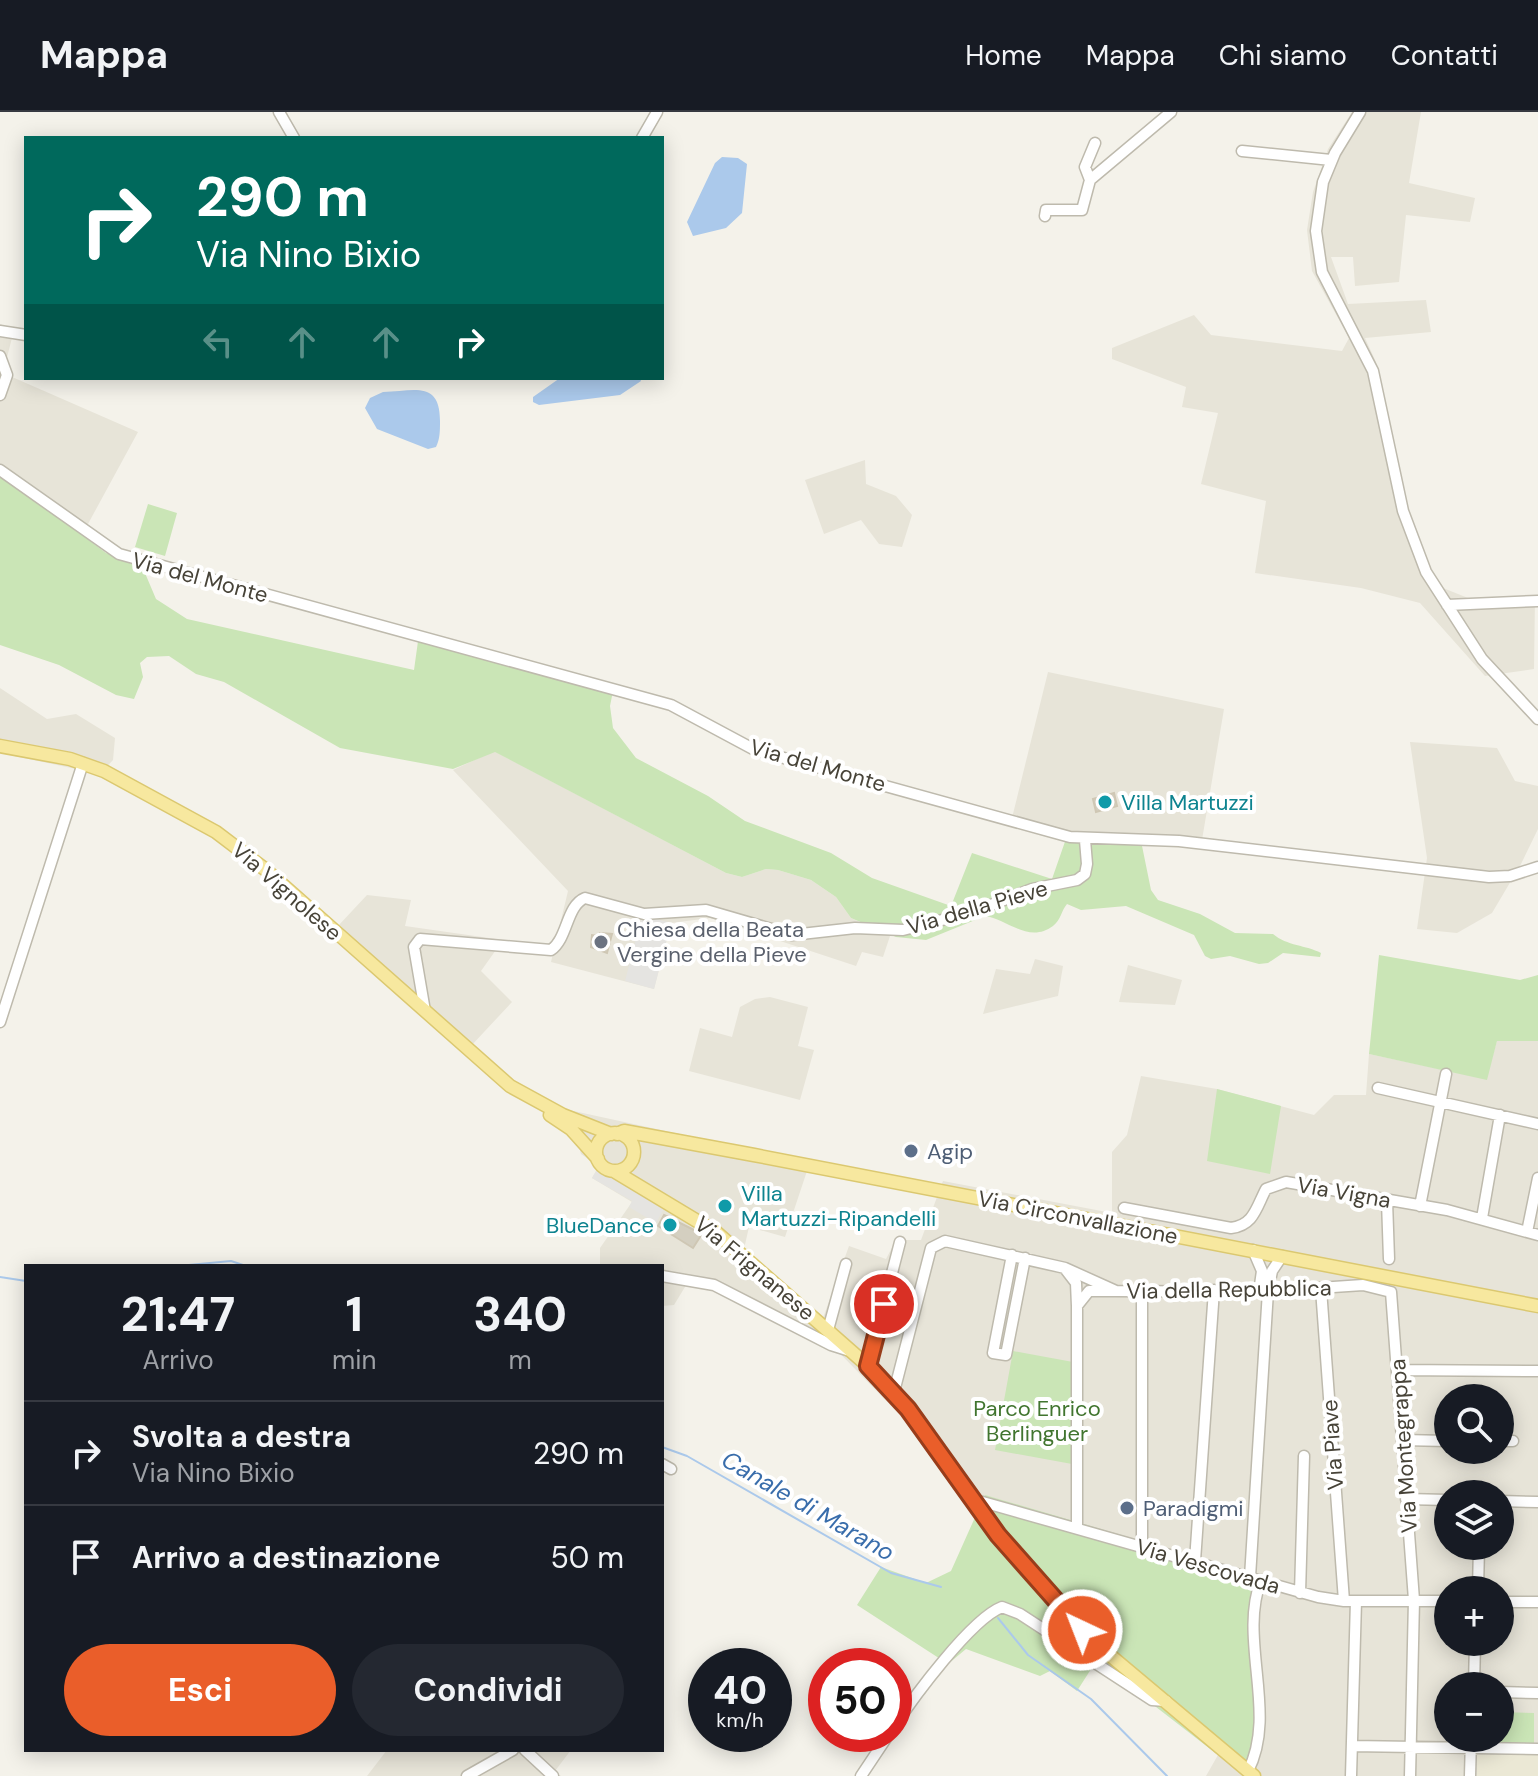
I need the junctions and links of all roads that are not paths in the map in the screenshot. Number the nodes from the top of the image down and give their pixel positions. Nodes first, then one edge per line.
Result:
1 (279, 112) edge
2 (657, 112) edge
3 (1171, 112) edge
4 (1360, 112) edge
5 (293, 136) edge
6 (643, 136) edge
7 (1095, 143) dead end
8 (1242, 151) dead end
9 (1331, 160) junction
10 (1090, 180) junction
11 (1045, 216) dead end
12 (0, 331) edge
13 (24, 335) edge
14 (0, 356) edge
15 (0, 395) edge
16 (0, 470) edge
17 (1538, 601) edge
18 (1447, 605) junction
19 (1538, 719) edge
20 (0, 746) edge
21 (83, 763) junction
22 (1085, 840) junction
23 (1538, 867) edge
24 (426, 1013) junction
25 (0, 1022) edge
26 (1446, 1074) dead end
27 (1378, 1088) dead end
28 (537, 1101) junction
29 (1440, 1101) junction
30 (1500, 1115) junction
31 (1538, 1124) edge
32 (614, 1134) junction
33 (646, 1135) junction
34 (632, 1144) junction
35 (598, 1159) junction
36 (630, 1164) junction
37 (614, 1171) junction
38 (1538, 1178) edge
39 (642, 1187) junction
40 (1387, 1201) junction
41 (1420, 1206) junction
42 (1124, 1208) dead end
43 (1482, 1218) junction
44 (1532, 1234) edge
45 (900, 1242) dead end
46 (1253, 1250) junction
47 (1012, 1255) junction
48 (1282, 1256) junction
49 (1025, 1258) junction
50 (1389, 1259) dead end
51 (846, 1264) dead end
52 (1065, 1268) junction
53 (664, 1276) edge
54 (1321, 1289) junction
55 (1214, 1290) junction
56 (1116, 1291) junction
57 (1142, 1291) junction
58 (1263, 1292) junction
59 (1391, 1292) joint
60 (1077, 1306) junction
61 (1538, 1306) edge
62 (828, 1330) junction
63 (852, 1351) junction
64 (868, 1366) junction
65 (1397, 1370) junction
66 (1538, 1371) edge
67 (894, 1392) junction
68 (1402, 1440) junction
69 (1434, 1441) edge
70 (1304, 1456) dead end
71 (972, 1499) junction
72 (1406, 1499) junction
73 (1434, 1500) edge
74 (1514, 1501) edge
75 (1538, 1502) edge
76 (1077, 1527) junction
77 (1142, 1546) junction
78 (1195, 1561) junction
79 (1256, 1578) junction
80 (1300, 1593) junction
81 (1414, 1600) junction
82 (1344, 1601) junction
83 (1356, 1601) junction
84 (1434, 1601) edge
85 (1514, 1602) edge
86 (1538, 1602) edge
87 (1514, 1692) edge
88 (1538, 1693) edge
89 (912, 1699) edge
90 (1166, 1701) junction
91 (1434, 1745) edge
92 (1352, 1746) junction
93 (1411, 1747) junction
94 (1514, 1747) edge
95 (1538, 1749) edge
96 (509, 1752) edge
97 (527, 1752) edge
98 (877, 1752) edge
99 (1471, 1752) edge
100 (1251, 1774) edge
101 (467, 1776) edge
102 (553, 1776) edge
103 (861, 1776) edge
104 (1351, 1776) edge
105 (1410, 1776) edge
106 (1470, 1776) edge

1 - 5 street
2 - 6 street
3 - 10 street
4 - 9 street
7 - 10 street
8 - 9 street
9 - 18 street
10 - 11 street
12 - 13 street
14 - 15 street
16 - 22 street, Via del Monte
17 - 18 street
18 - 19 street
20 - 21 main road, Via Vignolese
21 - 24 main road, Via Vignolese
21 - 25 street
22 - 23 street, Via del Monte
22 - 24 street, Via della Pieve
24 - 28 main road, Via Vignolese
26 - 29 street
27 - 29 street
28 - 32 main road, Via Circonvallazione
28 - 35 main road
29 - 30 street
29 - 41 street
30 - 31 street
30 - 43 street
32 - 33 main road, Via Circonvallazione
32 - 34 main road
32 - 35 main road
33 - 34 main road
33 - 46 main road, Via Circonvallazione
34 - 36 main road
35 - 37 main road
36 - 37 main road
36 - 39 main road
37 - 39 main road, Via Frignanese
38 - 44 street
39 - 62 main road, Via Frignanese
40 - 41 street, Via Vigna
40 - 42 street, Via Vigna
40 - 50 street
41 - 43 street, Via Vigna
43 - 44 street, Via Vigna
45 - 64 street
46 - 48 main road, Via Circonvallazione
46 - 58 street
47 - 49 street, Via della Repubblica
47 - 49 street
47 - 67 street, Via della Repubblica
48 - 58 street
48 - 61 main road, Via Circonvallazione
49 - 52 street, Via della Repubblica
51 - 62 street
52 - 56 street, Via della Repubblica
52 - 60 street
53 - 63 street
54 - 58 street, Via della Repubblica
54 - 59 street, Via della Repubblica
54 - 82 street, Via Piave
55 - 57 street, Via della Repubblica
55 - 58 street, Via della Repubblica
55 - 78 street
56 - 57 street, Via della Repubblica
56 - 60 street
57 - 77 street
58 - 79 street
59 - 65 street, Via Montegrappa
60 - 76 street
62 - 63 main road, Via Frignanese
63 - 64 main road, Via Frignanese
64 - 67 main road, Via Frignanese
65 - 66 street
65 - 68 street, Via Montegrappa
67 - 71 main road, Via Frignanese
68 - 69 street
68 - 72 street, Via Montegrappa
70 - 80 street
71 - 76 street, Via Vescovada
71 - 90 main road, Via Frignanese
72 - 73 street
72 - 81 street, Via Montegrappa
74 - 75 street
76 - 77 street, Via Vescovada
77 - 78 street, Via Vescovada
78 - 79 street, Via Vescovada
79 - 80 street, Via Vescovada
79 - 100 street
80 - 82 street, Via Vescovada
81 - 83 street, Via Vescovada
81 - 84 street, Via Vescovada
81 - 93 street, Via Montegrappa
82 - 83 street, Via Vescovada
83 - 92 street
85 - 86 street
87 - 88 street
89 - 90 street
90 - 100 main road, Via Frignanese
91 - 93 street
92 - 93 street
92 - 104 street
93 - 105 street, Via Montegrappa
94 - 95 street
96 - 101 street
97 - 102 street
98 - 103 street
99 - 106 street

